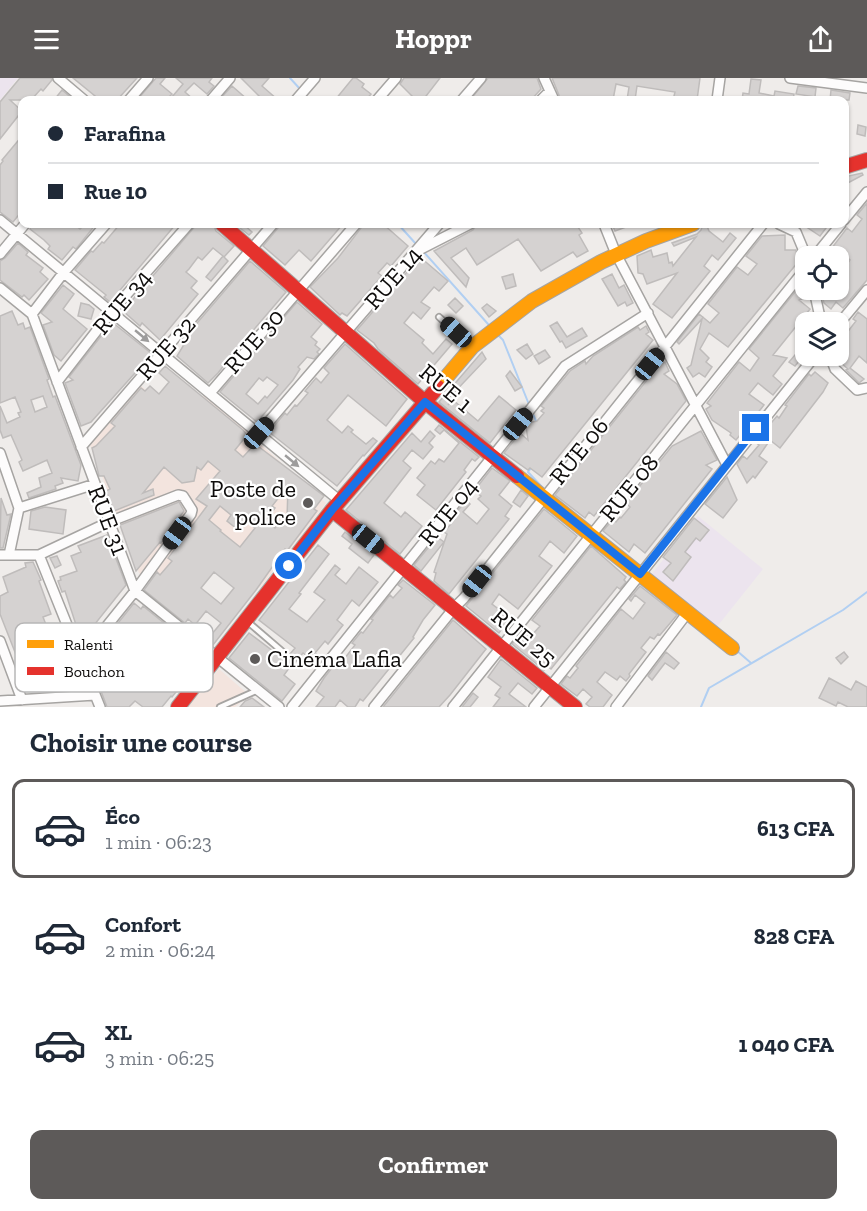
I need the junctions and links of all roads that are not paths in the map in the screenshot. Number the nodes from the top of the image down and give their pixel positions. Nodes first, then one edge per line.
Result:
1 (57, 78) edge
2 (148, 78) edge
3 (230, 78) edge
4 (315, 78) edge
5 (396, 78) edge
6 (481, 78) edge
7 (544, 78) edge
8 (720, 78) edge
9 (790, 78) edge
10 (867, 88) edge
11 (550, 91) junction
12 (79, 96) edge
13 (132, 96) edge
14 (214, 96) edge
15 (300, 96) edge
16 (380, 96) edge
17 (465, 96) edge
18 (545, 96) edge
19 (552, 96) edge
20 (718, 96) edge
21 (867, 160) edge
22 (849, 165) edge
23 (867, 192) edge
24 (849, 213) edge
25 (0, 220) edge
26 (22, 228) edge
27 (102, 228) edge
28 (185, 228) edge
29 (227, 228) edge
30 (269, 228) edge
31 (353, 228) edge
32 (435, 228) edge
33 (462, 228) edge
34 (606, 228) edge
35 (682, 228) edge
36 (760, 228) edge
37 (788, 228) edge
38 (838, 228) edge
39 (17, 234) junction
40 (802, 246) edge
41 (823, 246) edge
42 (251, 249) junction
43 (417, 249) junction
44 (0, 254) edge
45 (616, 255) junction
46 (64, 272) junction
47 (795, 282) edge
48 (0, 288) edge
49 (299, 290) junction
50 (867, 290) edge
51 (112, 311) junction
52 (849, 312) edge
53 (648, 313) junction
54 (32, 314) junction
55 (439, 317) dead end
56 (346, 332) junction
57 (665, 345) junction
58 (472, 347) junction
59 (162, 353) junction
60 (806, 366) edge
61 (834, 366) edge
62 (57, 382) junction
63 (862, 388) edge
64 (210, 393) junction
65 (425, 402) junction
66 (696, 404) junction
67 (259, 433) junction
68 (81, 447) junction
69 (0, 453) edge
70 (493, 456) junction
71 (727, 465) junction
72 (95, 484) junction
73 (543, 496) junction
74 (336, 506) junction
75 (19, 508) junction
76 (109, 522) junction
77 (591, 535) junction
78 (4, 555) edge
79 (39, 555) junction
80 (403, 568) junction
81 (640, 574) junction
82 (135, 591) junction
83 (454, 608) junction
84 (688, 612) junction
85 (246, 621) junction
86 (67, 623) edge
87 (109, 623) edge
88 (175, 623) edge
89 (0, 641) edge
90 (501, 647) junction
91 (732, 648) dead end
92 (284, 651) dead end
93 (213, 654) edge
94 (217, 657) junction
95 (213, 662) edge
96 (15, 681) edge
97 (549, 687) junction
98 (258, 690) junction
99 (19, 692) edge
100 (94, 692) edge
101 (190, 692) edge
102 (95, 695) junction
103 (22, 700) junction
104 (0, 701) edge
105 (100, 707) edge
106 (178, 707) edge
107 (220, 707) edge
108 (279, 707) edge
109 (292, 707) edge
110 (374, 707) edge
111 (453, 707) edge
112 (534, 707) edge
113 (575, 707) edge
114 (616, 707) edge

1 - 12 street
2 - 13 street
3 - 14 street
4 - 15 street
5 - 16 street
6 - 17 street
7 - 11 street
8 - 20 street
9 - 10 street
11 - 18 street
11 - 19 street
21 - 22 main road
23 - 24 street
25 - 39 street
26 - 39 street
27 - 46 street
28 - 51 street, RUE 34
29 - 42 main road, RUE 1
30 - 42 street, RUE 32
31 - 49 street, RUE 30
32 - 43 street, RUE 14
33 - 43 street
34 - 45 street
35 - 45 main road
36 - 57 street, RUE 06
37 - 40 street
38 - 41 street
39 - 44 street
39 - 46 street
42 - 49 main road, RUE 1
42 - 59 street, RUE 32
43 - 56 street, RUE 14
45 - 53 street
45 - 58 main road
46 - 51 street
46 - 54 street
47 - 66 street, RUE 08
48 - 54 street
49 - 56 main road, RUE 1
49 - 64 street, RUE 30
50 - 52 street
51 -> 59 street
51 - 62 street, RUE 34
53 - 57 street
53 - 70 street, RUE 04
54 - 62 street, RUE 31
55 - 58 lane
56 - 65 main road, RUE 1
56 - 67 street, RUE 14
57 - 66 street
57 - 73 street, RUE 06
58 - 65 main road
59 - 64 street
59 - 68 street, RUE 32
60 - 71 street
61 - 63 street
62 - 68 street, RUE 31
64 - 67 street
65 - 70 main road, RUE 1
65 - 74 main road
66 - 71 street
66 - 77 street, RUE 08
67 -> 74 street
68 - 72 street, RUE 31
69 - 75 street
70 - 73 main road, RUE 1
70 - 80 street, RUE 04
71 - 81 street
72 - 75 street
72 - 76 street, RUE 31
73 - 77 main road, RUE 1
73 - 83 street, RUE 06
74 - 80 main road, RUE 25
74 - 85 main road
75 - 78 street
76 - 79 street
76 - 82 street, RUE 31
76 - 82 street
77 - 81 main road, RUE 1
77 - 90 street, RUE 08
78 - 79 street
79 - 86 street
80 - 83 main road, RUE 25
80 - 109 street, RUE 04
81 - 84 main road, RUE 1
81 - 97 street
82 - 87 street
82 - 88 street
83 - 90 main road, RUE 25
83 - 110 street, RUE 06
84 - 91 main road, RUE 1
84 - 114 street
85 - 92 lane
85 - 94 main road
89 - 96 street
90 - 97 main road, RUE 25
90 - 111 street, RUE 08
93 - 94 street
94 - 95 main road
94 - 98 street
97 - 112 street
97 - 113 main road, RUE 25
98 - 107 lane
98 - 108 street
99 - 103 street
100 - 102 street
101 - 106 main road
102 - 103 street
102 - 105 street
103 - 104 street

